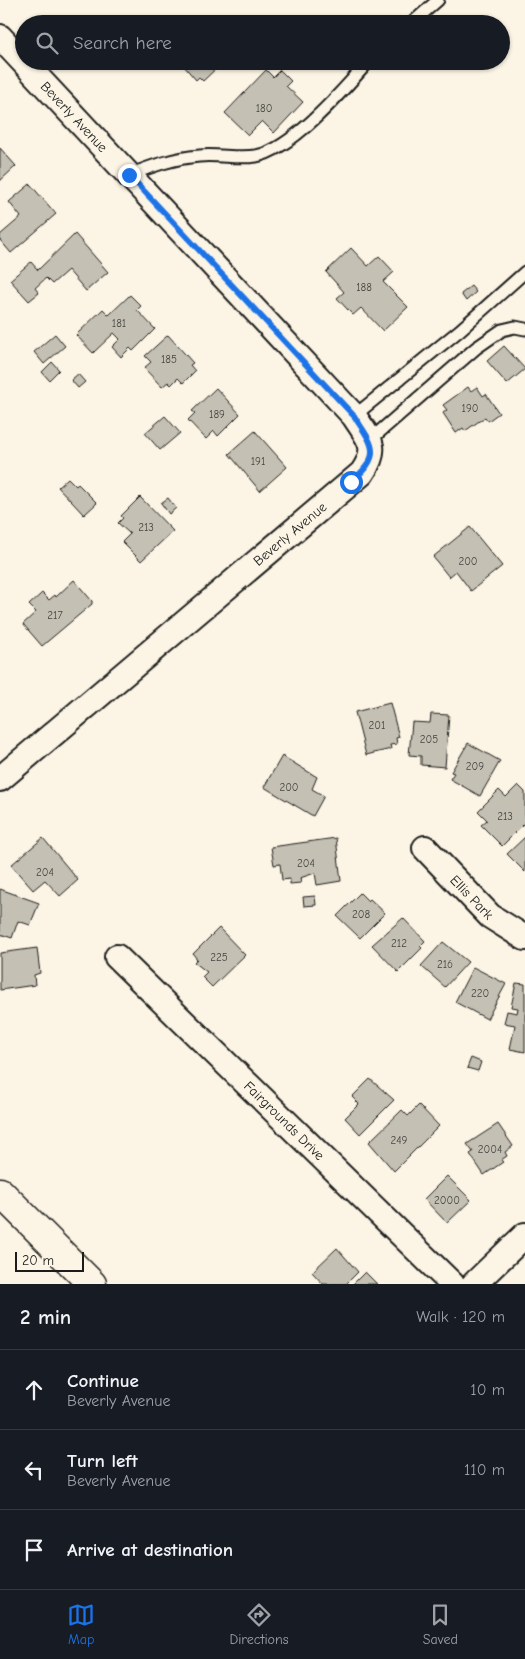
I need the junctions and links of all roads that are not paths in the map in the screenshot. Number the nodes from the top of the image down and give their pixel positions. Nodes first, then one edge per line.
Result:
1 (438, 0) edge
2 (421, 15) edge
3 (0, 37) edge
4 (15, 53) edge
5 (31, 70) edge
6 (361, 70) edge
7 (129, 175) junction
8 (525, 272) edge
9 (525, 330) edge
10 (354, 416) junction
11 (370, 440) junction
12 (0, 779) edge
13 (425, 848) dead end
14 (525, 938) edge
15 (117, 957) dead end
16 (0, 1192) edge
17 (525, 1235) edge
18 (92, 1284) edge
19 (452, 1284) edge
20 (474, 1284) edge

1 - 2 lane
3 - 4 street, Beverly Avenue
5 - 7 street, Beverly Avenue
6 - 7 lane
7 - 10 street, Beverly Avenue
8 - 10 lane
9 - 11 lane
10 - 11 street, Beverly Avenue
11 - 12 street, Beverly Avenue
13 - 14 street, Ellis Park
15 - 19 street, Fairgrounds Drive
16 - 18 highway
17 - 20 street

